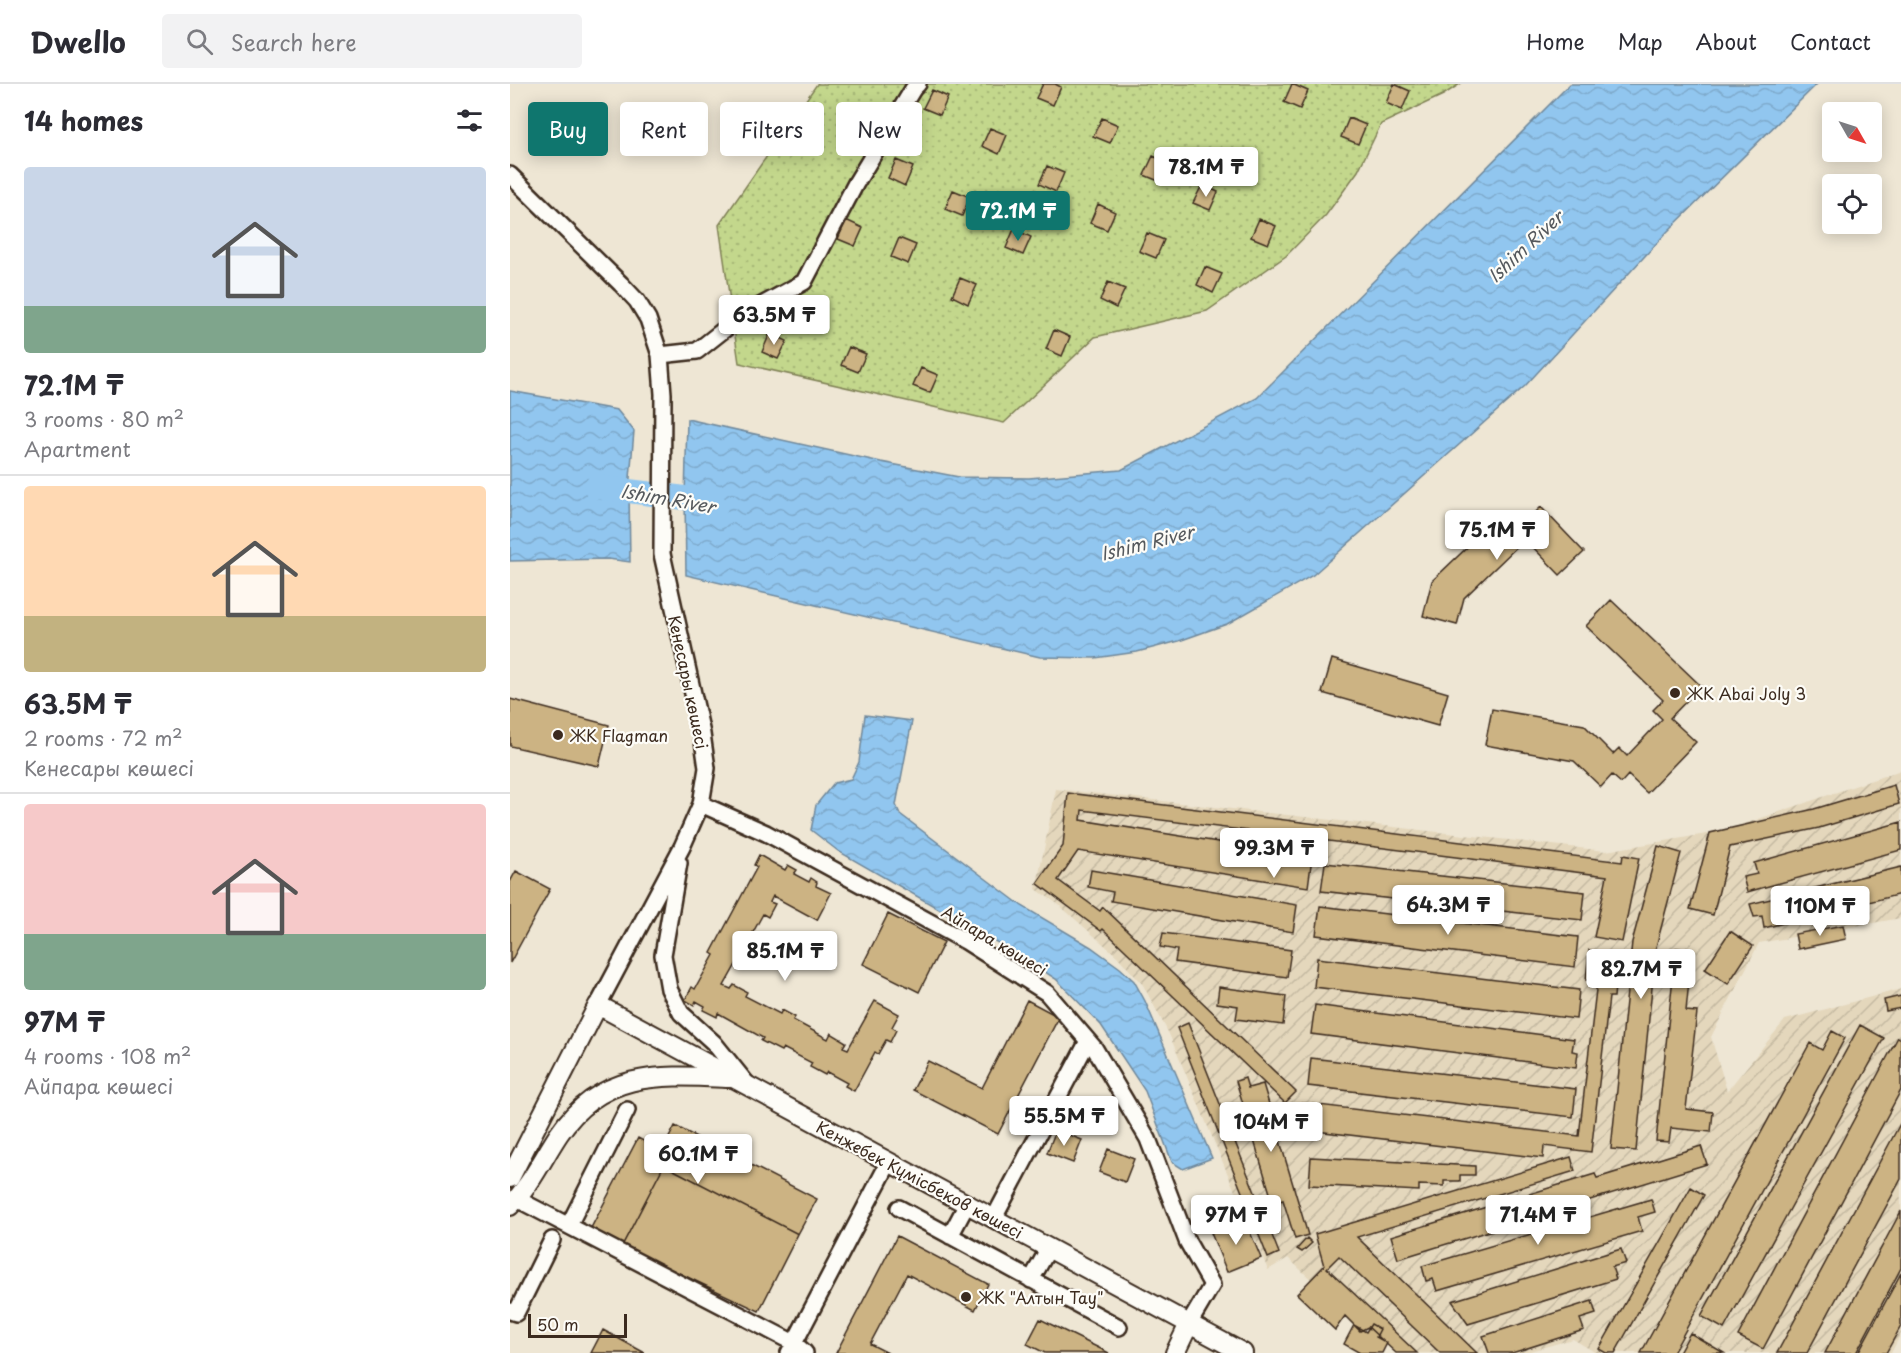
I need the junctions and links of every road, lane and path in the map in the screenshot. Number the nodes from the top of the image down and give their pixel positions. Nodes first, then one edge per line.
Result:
1 (918, 84) edge
2 (510, 175) edge
3 (660, 356) junction
4 (700, 804) junction
5 (682, 847) junction
6 (598, 1005) junction
7 (1088, 1041) junction
8 (741, 1082) junction
9 (627, 1110) dead end
10 (889, 1162) junction
11 (510, 1178) edge
12 (513, 1202) edge
13 (967, 1204) junction
14 (899, 1208) dead end
15 (994, 1218) junction
16 (569, 1224) junction
17 (950, 1236) junction
18 (552, 1240) dead end
19 (1049, 1248) junction
20 (1031, 1280) junction
21 (512, 1316) edge
22 (1189, 1324) junction
23 (1119, 1328) dead end
24 (796, 1350) edge
25 (1175, 1353) edge
26 (1243, 1353) edge

1 - 3 street
2 - 3 street, Кенесары көшесі
3 - 4 street, Кенесары көшесі
4 - 5 street, Кенесары көшесі
4 - 7 street, Айпара көшесі
5 - 6 street, Кенесары көшесі
5 - 8 street
6 - 8 street, Кенжебек Күмісбеков көшесі
6 - 11 street, Кенесары көшесі
7 - 15 street
7 - 22 street, Айпара көшесі
8 - 10 street, Кенжебек Күмісбеков көшесі
8 - 12 street
9 - 16 street
10 - 13 street, Кенжебек Күмісбеков көшесі
10 - 24 street
12 - 16 street
13 - 15 street, Кенжебек Күмісбеков көшесі
13 - 17 street
14 - 17 street
15 - 19 street, Кенжебек Күмісбеков көшесі
16 - 24 street
17 - 20 street
18 - 21 street
19 - 20 street
19 - 22 street, Кенжебек Күмісбеков көшесі
20 - 23 street
22 - 25 street
22 - 26 street, Кенжебек Күмісбеков көшесі

